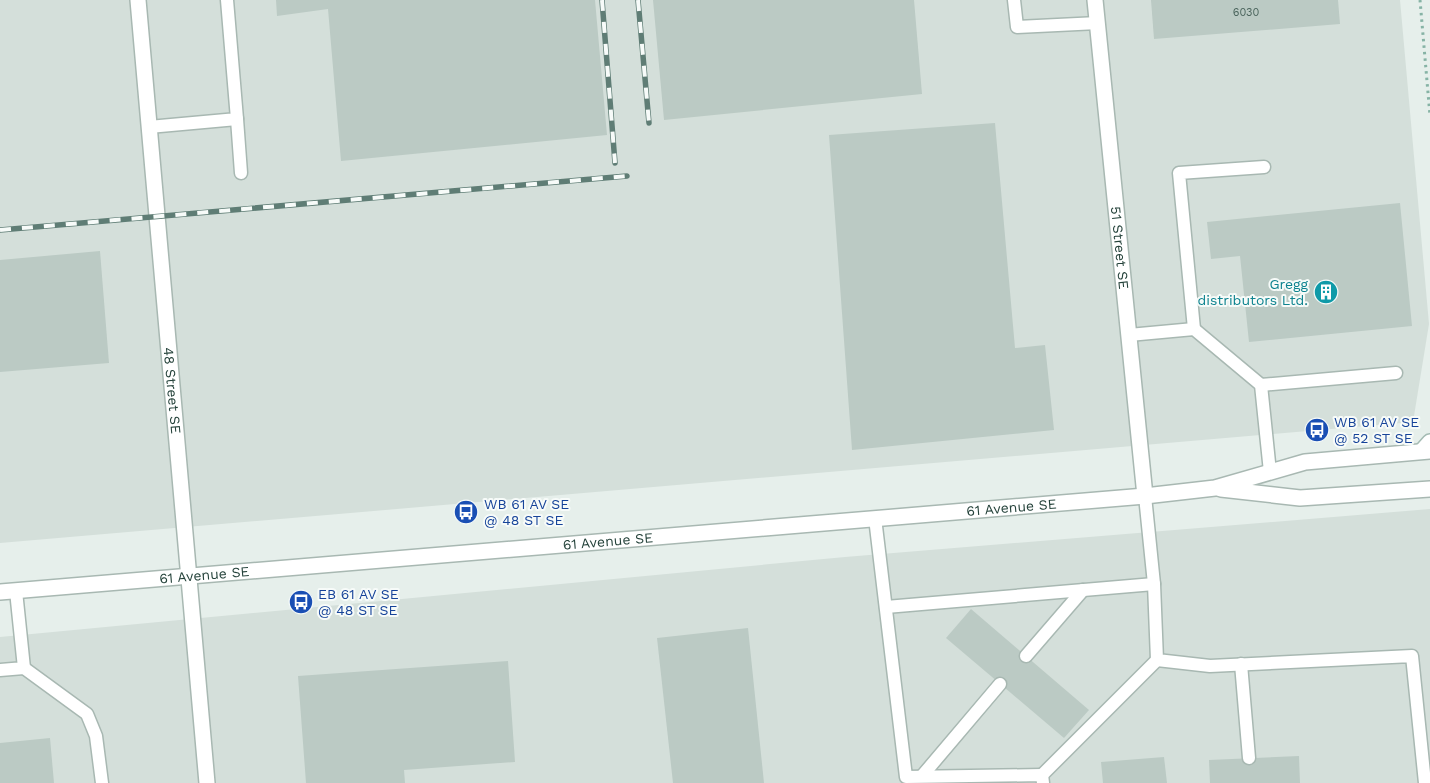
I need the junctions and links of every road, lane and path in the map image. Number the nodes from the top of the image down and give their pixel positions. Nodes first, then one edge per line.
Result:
1 (138, 0) edge
2 (227, 0) edge
3 (1014, 0) edge
4 (1095, 0) edge
5 (1420, 0) edge
6 (1098, 23) junction
7 (1430, 116) edge
8 (237, 119) junction
9 (149, 127) junction
10 (1264, 167) dead end
11 (241, 172) dead end
12 (1194, 329) junction
13 (1129, 335) junction
14 (1396, 373) dead end
15 (1261, 385) junction
16 (1427, 448) edge
17 (1270, 472) junction
18 (1214, 488) junction
19 (1430, 489) edge
20 (1145, 496) junction
21 (876, 518) junction
22 (188, 575) junction
23 (1154, 584) junction
24 (16, 590) junction
25 (1082, 590) junction
26 (0, 592) edge
27 (886, 607) junction
28 (1026, 656) dead end
29 (1157, 660) junction
30 (1241, 664) junction
31 (24, 668) junction
32 (0, 670) edge
33 (1000, 684) dead end
34 (1249, 758) dead end
35 (922, 776) junction
36 (1043, 779) edge
37 (102, 783) edge
38 (207, 783) edge
39 (1425, 783) edge

1 - 9 street, 48 Street SE
2 - 8 lane
3 - 6 lane
4 - 6 street, 51 Street SE
5 - 7 path
6 - 13 street, 51 Street SE
8 - 9 lane
8 - 11 lane
9 - 22 street, 48 Street SE
10 - 12 lane
12 - 13 lane
12 - 15 lane
13 - 20 street, 51 Street SE
14 - 15 lane
15 - 17 lane
16 - 17 street, 61 Avenue SE
17 - 18 street, 61 Avenue SE
18 - 19 street, 61 Avenue SE
18 - 20 street, 61 Avenue SE
20 - 21 street, 61 Avenue SE
20 - 23 lane
21 - 22 street, 61 Avenue SE
21 - 27 lane
22 - 24 street, 61 Avenue SE
22 - 38 street, 48 Street SE
23 - 25 lane
23 - 29 lane
24 - 26 street, 61 Avenue SE
24 - 31 lane
25 - 27 lane
25 - 28 lane
27 - 35 lane
29 - 30 lane
29 - 36 lane
30 - 34 lane
30 - 39 lane
31 - 32 lane
31 - 37 lane
33 - 35 lane
35 - 36 lane

